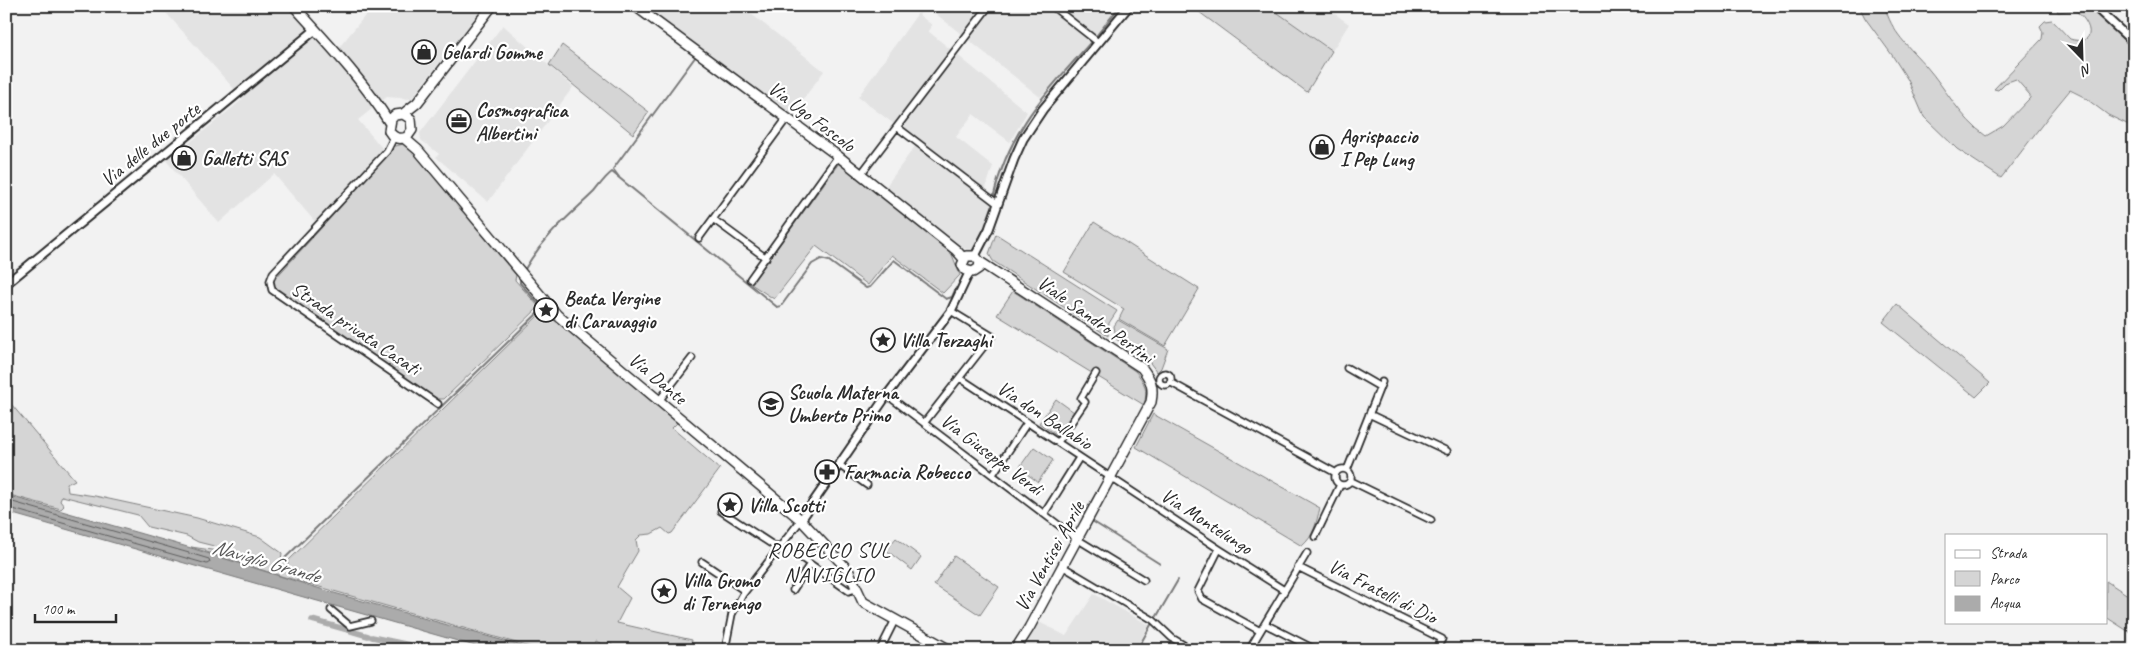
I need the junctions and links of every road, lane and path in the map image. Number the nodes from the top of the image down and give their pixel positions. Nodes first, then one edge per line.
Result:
1 (294, 6) edge
2 (492, 6) edge
3 (635, 6) edge
4 (989, 6) edge
5 (1052, 6) edge
6 (1129, 6) edge
7 (2094, 6) edge
8 (315, 30) junction
9 (1100, 43) junction
10 (2134, 43) edge
11 (421, 97) junction
12 (396, 117) junction
13 (787, 118) junction
14 (412, 122) junction
15 (897, 128) junction
16 (394, 137) junction
17 (404, 138) junction
18 (838, 156) junction
19 (861, 174) junction
20 (998, 204) junction
21 (713, 219) junction
22 (699, 238) dead end
23 (766, 258) junction
24 (964, 259) junction
25 (978, 259) junction
26 (969, 272) junction
27 (750, 280) dead end
28 (6, 284) edge
29 (951, 311) junction
30 (692, 358) dead end
31 (1347, 368) dead end
32 (1096, 373) dead end
33 (960, 378) junction
34 (1170, 382) junction
35 (1156, 384) junction
36 (887, 394) junction
37 (658, 402) junction
38 (438, 404) dead end
39 (1369, 414) junction
40 (924, 423) junction
41 (1027, 423) junction
42 (1058, 442) junction
43 (1447, 451) dead end
44 (1080, 458) junction
45 (838, 464) junction
46 (1347, 470) junction
47 (993, 474) junction
48 (1336, 474) junction
49 (1112, 477) junction
50 (1351, 481) junction
51 (867, 485) dead end
52 (1340, 485) junction
53 (721, 510) dead end
54 (1044, 514) junction
55 (801, 520) junction
56 (1431, 520) dead end
57 (1316, 537) dead end
58 (1077, 539) junction
59 (818, 540) junction
60 (779, 549) junction
61 (1219, 549) junction
62 (1307, 553) dead end
63 (702, 562) dead end
64 (810, 564) junction
65 (1062, 566) junction
66 (1298, 567) junction
67 (1144, 580) dead end
68 (857, 588) junction
69 (793, 590) dead end
70 (1284, 590) junction
71 (745, 591) junction
72 (331, 610) dead end
73 (894, 620) junction
74 (372, 621) dead end
75 (1265, 624) junction
76 (1260, 631) junction
77 (725, 650) edge
78 (880, 650) edge
79 (950, 650) edge
80 (1015, 650) edge
81 (1192, 650) edge
82 (1249, 650) edge
83 (1316, 650) edge
84 (1436, 650) edge

1 - 8 main road
2 - 11 main road
3 - 13 main road, Via Ugo Foscolo
4 - 15 street
5 - 9 street
6 - 9 street
7 - 10 street
8 - 12 main road
8 - 28 street, Via delle due porte
9 - 20 street
11 - 12 main road
11 - 14 main road
12 - 14 main road
12 - 16 main road
13 - 18 main road, Via Ugo Foscolo
13 - 21 street
14 - 17 main road
15 - 19 street
15 - 20 street
16 - 17 main road
16 - 38 street, Strada privata Casati
17 - 37 main road, Via Dante
18 - 19 main road, Via Ugo Foscolo
18 - 23 street
19 - 24 main road, Via Ugo Foscolo
20 - 25 street
21 - 22 street
21 - 23 street
23 - 27 street
24 - 25 main road
24 - 26 main road
25 - 26 main road
25 - 35 main road, Viale Sandro Pertini
26 - 29 street
29 - 33 street
29 - 36 street
30 - 37 street
31 - 39 street
32 - 42 street
33 - 40 street
33 - 41 street, Via don Ballabio
34 - 35 street
34 - 35 street
34 - 48 street
35 - 49 main road, Viale Sandro Pertini
36 - 40 street, Via Giuseppe Verdi
36 - 45 street
37 - 55 main road, Via Dante
39 - 43 street
39 - 46 street
40 - 47 street, Via Giuseppe Verdi
41 - 42 street, Via don Ballabio
41 - 47 street
42 - 44 street, Via don Ballabio
44 - 49 street, Via don Ballabio
44 - 54 street
45 - 51 street
45 - 55 street
46 - 48 street
46 - 50 street
47 - 54 street, Via Giuseppe Verdi
48 - 52 street
49 - 58 main road, Via Ventisei Aprile
49 - 61 street, Via Montelungo
50 - 52 street
50 - 56 street
52 - 57 street
53 - 60 street
54 - 58 street, Via Giuseppe Verdi
55 - 59 main road, Via Dante
55 - 60 street
58 - 65 main road, Via Ventisei Aprile
58 - 67 street, Via Giuseppe Verdi
59 - 64 street
59 - 68 main road, Via Dante
60 - 71 street
61 - 70 street, Via Montelungo
61 - 76 street
62 - 66 street
63 - 71 street
64 - 68 street
64 - 69 street
65 - 80 main road, Via Ventisei Aprile
65 - 81 street
66 - 70 street
66 - 84 street, Via Fratelli di Dio
68 - 73 main road, Via Dante
70 - 75 street
71 - 77 street
72 - 74 street
73 - 78 street
73 - 79 main road
75 - 76 street
75 - 83 street
76 - 82 street

